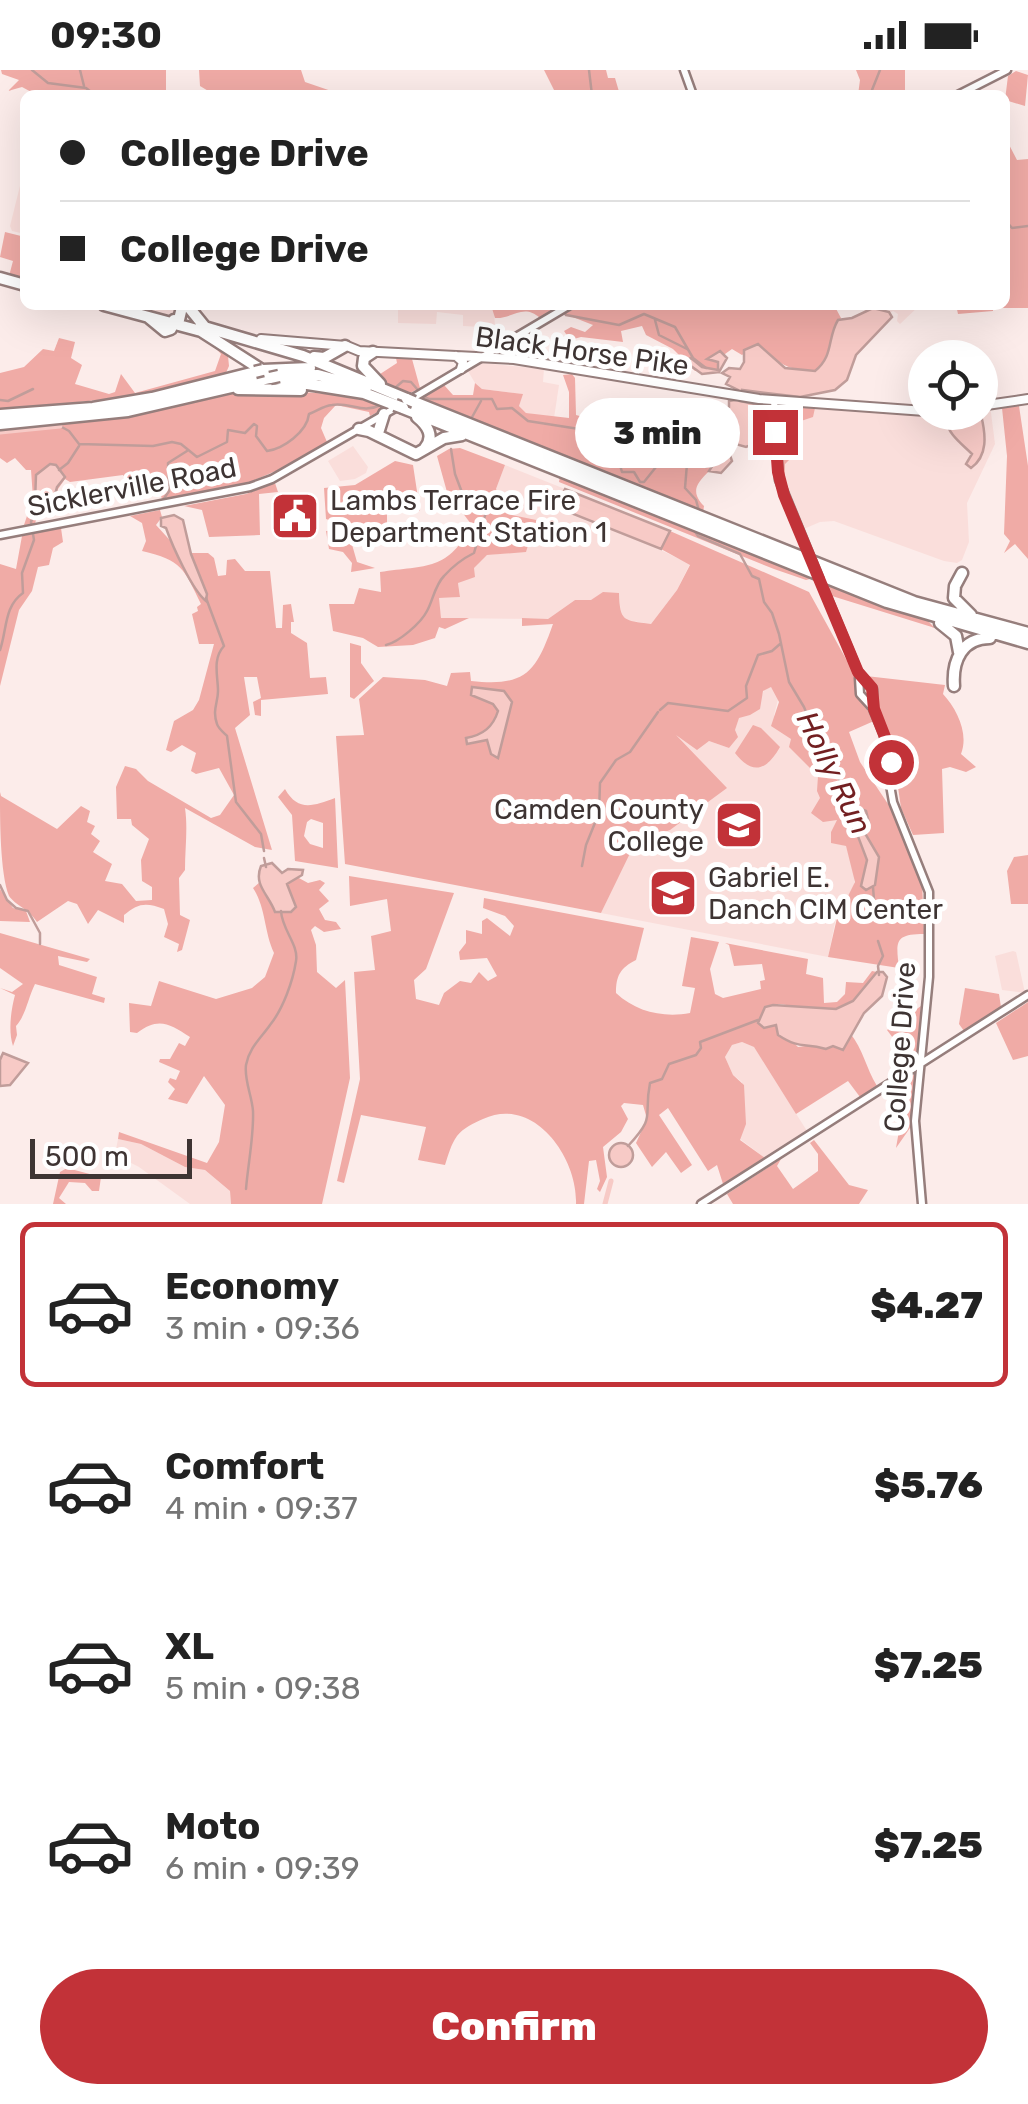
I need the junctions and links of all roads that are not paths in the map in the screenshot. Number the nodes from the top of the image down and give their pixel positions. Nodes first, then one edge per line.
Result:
1 (1007, 70) edge
2 (968, 90) edge
3 (124, 310) edge
4 (136, 310) edge
5 (181, 310) edge
6 (191, 310) edge
7 (562, 310) edge
8 (176, 322) junction
9 (244, 337) junction
10 (215, 338) junction
11 (346, 346) junction
12 (381, 351) junction
13 (290, 352) junction
14 (418, 352) junction
15 (484, 355) junction
16 (456, 356) junction
17 (461, 369) junction
18 (267, 374) junction
19 (344, 390) junction
20 (383, 390) junction
21 (207, 394) junction
22 (152, 398) junction
23 (1028, 399) edge
24 (774, 400) junction
25 (409, 401) junction
26 (998, 403) edge
27 (908, 410) edge
28 (384, 414) joint
29 (0, 415) edge
30 (0, 424) edge
31 (367, 429) junction
32 (525, 457) junction
33 (654, 508) junction
34 (0, 535) edge
35 (896, 594) junction
36 (912, 611) junction
37 (1000, 626) junction
38 (1027, 640) edge
39 (858, 672) junction
40 (868, 684) junction
41 (861, 694) junction
42 (872, 695) junction
43 (874, 709) junction
44 (1028, 995) edge
45 (921, 1051) junction
46 (935, 1055) junction
47 (920, 1066) junction
48 (902, 1077) junction
49 (918, 1082) junction
50 (701, 1204) edge
51 (922, 1204) edge

1 - 2 main road
3 - 8 highway
4 - 8 highway
5 - 8 highway, Black Horse Pike
6 - 9 highway, Black Horse Pike
7 - 15 main road
8 - 10 highway
9 - 11 main road, Black Horse Pike
9 - 13 highway
10 - 19 highway
10 - 22 highway
11 - 12 main road, Black Horse Pike
11 - 13 highway
12 - 14 main road, Black Horse Pike
12 - 25 highway
13 - 20 highway
14 - 15 main road, Black Horse Pike
14 - 16 main road, Black Horse Pike
15 - 16 main road, Black Horse Pike
15 - 17 main road
15 - 24 main road, Black Horse Pike
16 - 17 main road
17 - 25 main road
18 - 20 highway
18 - 21 highway
18 - 22 highway
18 - 25 highway
19 - 21 highway
19 - 25 highway
20 - 25 highway
21 - 30 highway
22 - 29 highway
23 - 26 main road
24 - 27 main road, Black Horse Pike
24 - 39 main road, bridge
25 - 28 main road
25 - 31 highway
25 - 32 highway
25 - 33 highway
25 - 35 highway
28 - 31 highway
31 - 32 highway
31 - 34 main road, Sicklerville Road
32 - 33 highway
33 - 36 highway
35 - 37 highway
35 - 37 highway
36 - 38 highway
36 - 38 highway
37 - 38 highway
39 - 40 main road
39 - 41 main road
40 - 41 main road
40 - 42 main road, College Drive
41 - 42 main road
41 - 43 main road, College Drive
42 - 43 main road, College Drive
43 - 45 main road, College Drive
44 - 46 main road
45 - 46 main road
45 - 47 main road, College Drive
46 - 47 main road
47 - 48 main road
47 - 49 main road, College Drive
48 - 49 main road
48 - 50 main road
49 - 51 main road, College Drive

